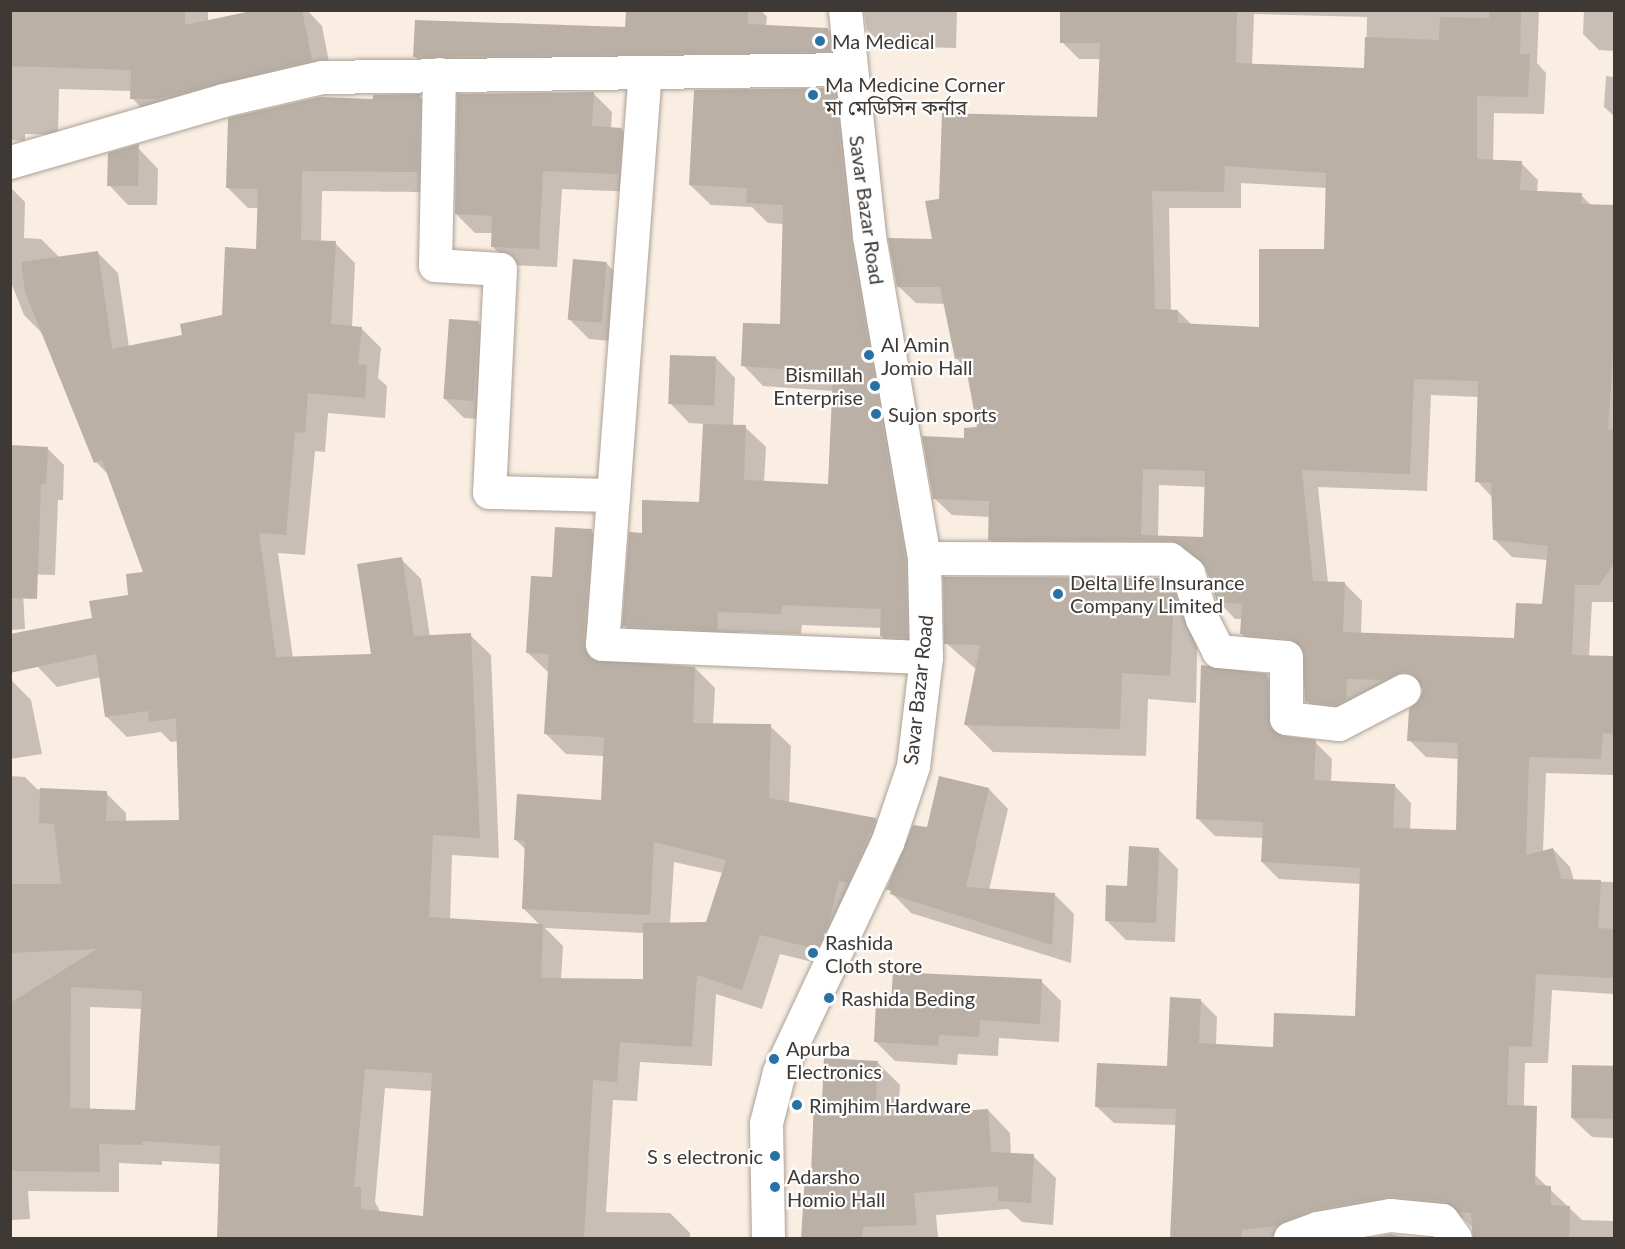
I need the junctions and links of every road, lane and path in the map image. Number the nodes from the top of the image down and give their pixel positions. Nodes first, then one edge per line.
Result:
1 (845, 10) edge
2 (850, 69) junction
3 (645, 72) junction
4 (439, 74) junction
5 (10, 162) edge
6 (613, 495) junction
7 (924, 558) junction
8 (926, 657) junction
9 (1404, 690) dead end
10 (768, 1239) edge
11 (1290, 1239) edge
12 (1455, 1239) edge

1 - 2 street, Savar Bazar Road
2 - 3 street
2 - 7 street, Savar Bazar Road
3 - 4 street
3 - 6 street
4 - 5 street
4 - 6 street
6 - 8 street
7 - 8 street, Savar Bazar Road
7 - 9 street
8 - 10 street, Savar Bazar Road
11 - 12 street

